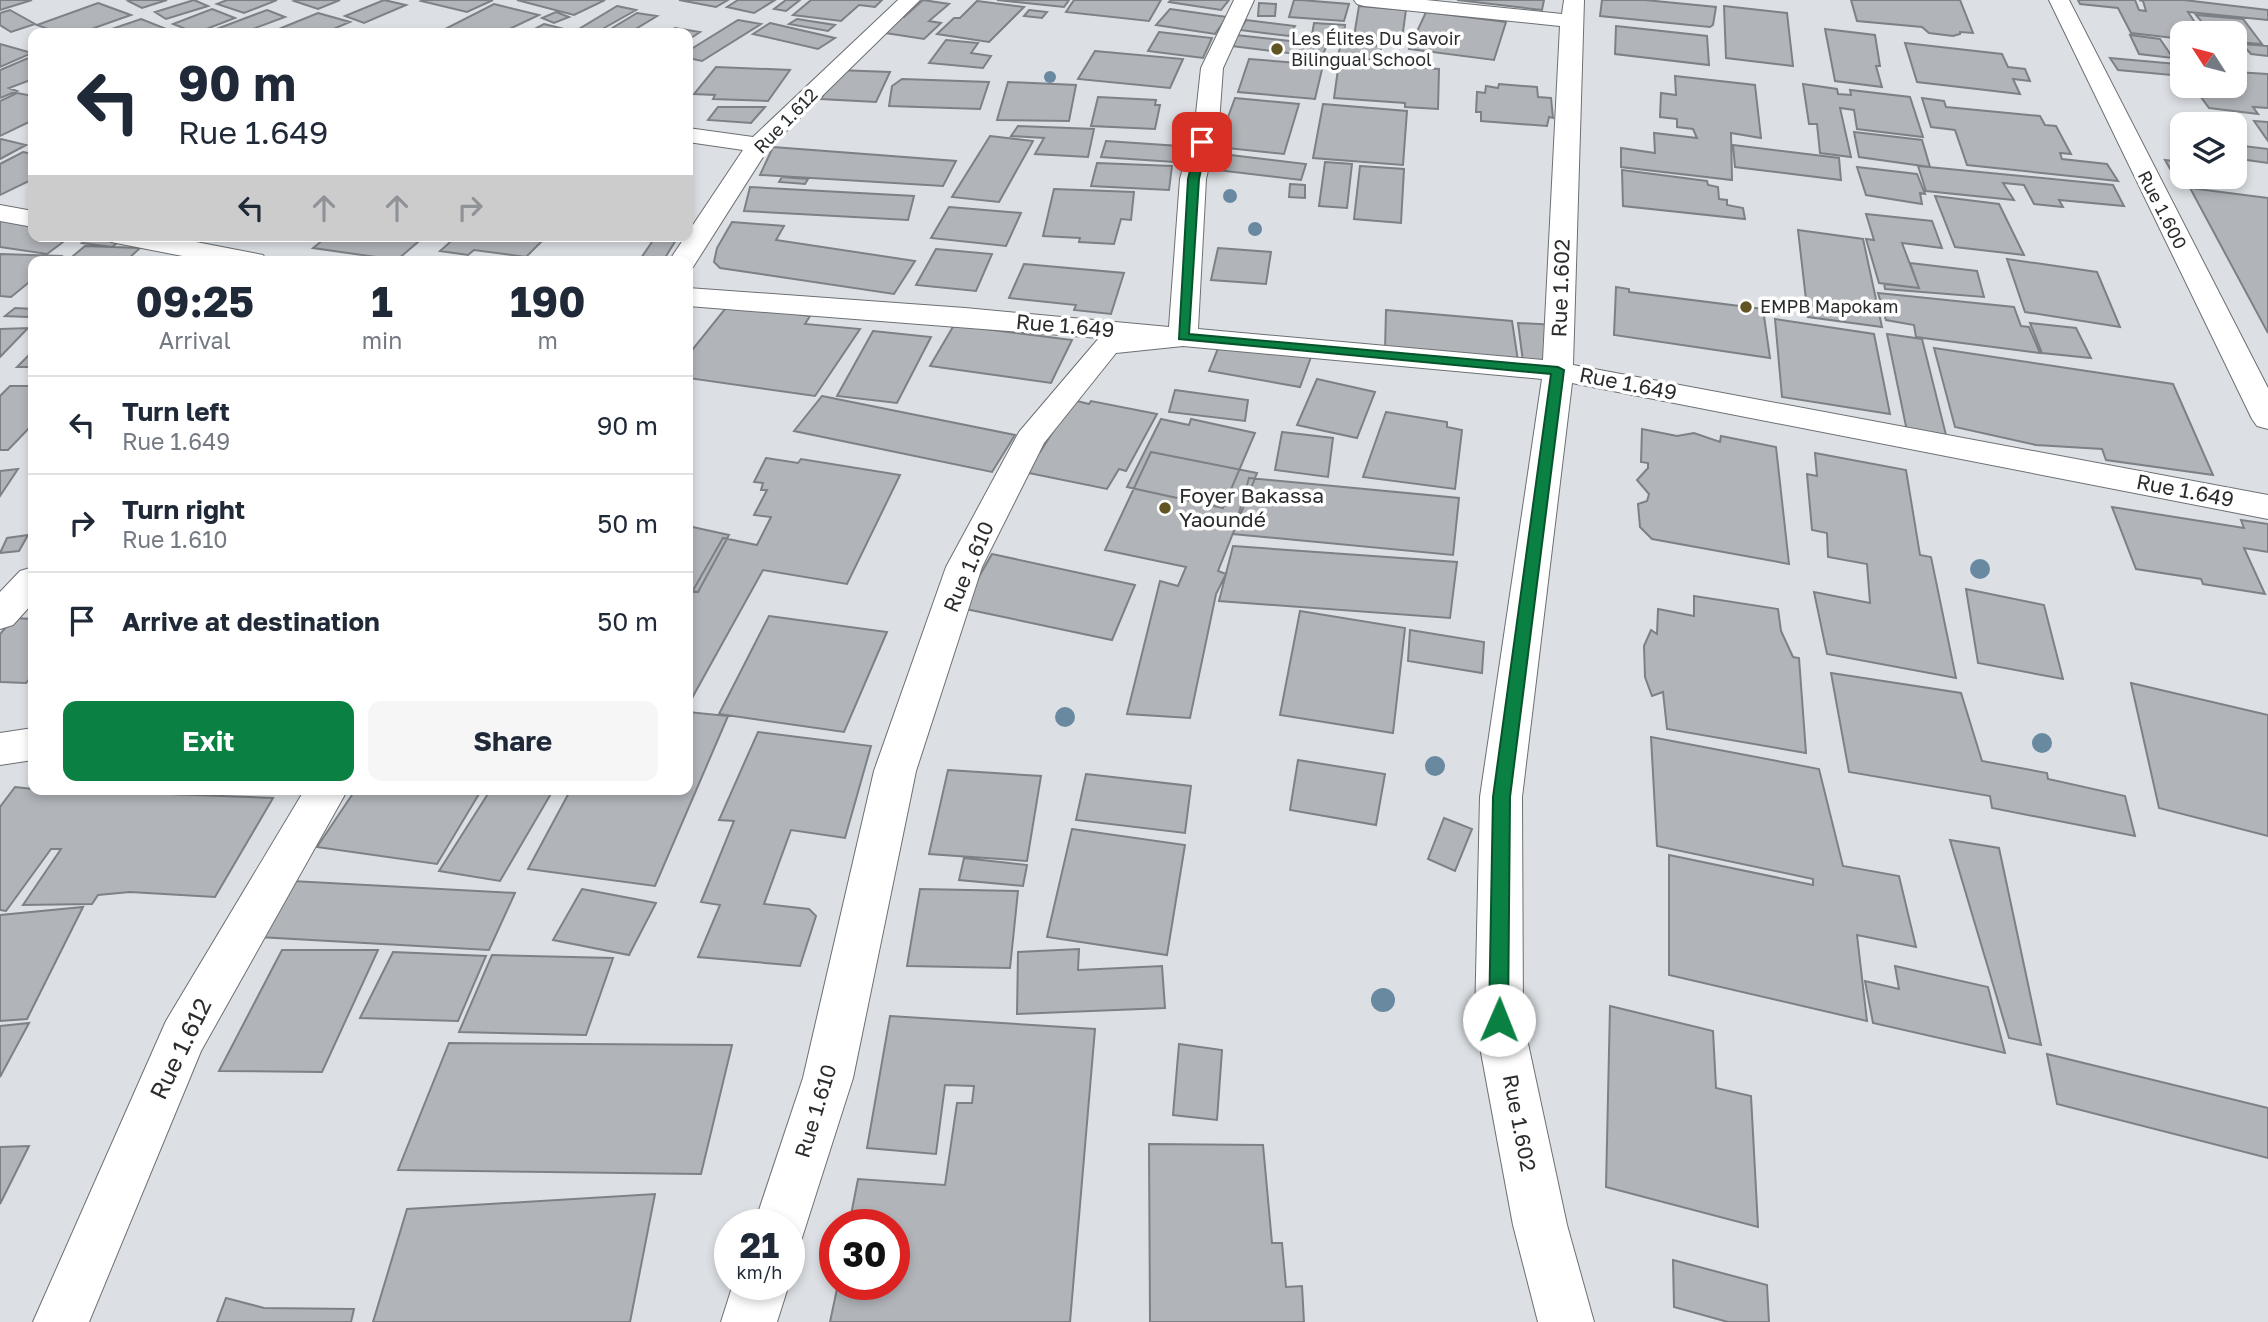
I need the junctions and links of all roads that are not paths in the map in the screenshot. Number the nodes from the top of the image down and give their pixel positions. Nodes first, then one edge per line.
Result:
1 (911, 0) edge
2 (1244, 0) edge
3 (1364, 0) edge
4 (2059, 0) edge
5 (1573, 10) edge
6 (693, 136) edge
7 (759, 145) junction
8 (0, 213) edge
9 (28, 218) edge
10 (153, 242) edge
11 (227, 256) edge
12 (686, 256) edge
13 (693, 297) edge
14 (1183, 337) junction
15 (1558, 370) junction
16 (2267, 413) edge
17 (2268, 506) edge
18 (28, 585) edge
19 (0, 615) edge
20 (28, 745) edge
21 (0, 749) edge
22 (324, 795) edge
23 (785, 1209) edge
24 (756, 1300) edge
25 (61, 1322) edge
26 (749, 1322) edge
27 (1566, 1322) edge

1 - 7 street, Rue 1.612
2 - 14 street
3 - 5 street
4 - 16 street, Rue 1.600
5 - 15 street, Rue 1.602
6 - 7 street
7 - 12 street, Rue 1.612
8 - 9 street
10 - 11 street
13 - 14 street, Rue 1.649
14 - 15 street, Rue 1.649
14 - 23 street, Rue 1.610
15 - 17 street, Rue 1.649
15 - 27 street, Rue 1.602
18 - 19 street
20 - 21 street
22 - 25 street, Rue 1.612
24 - 26 street

